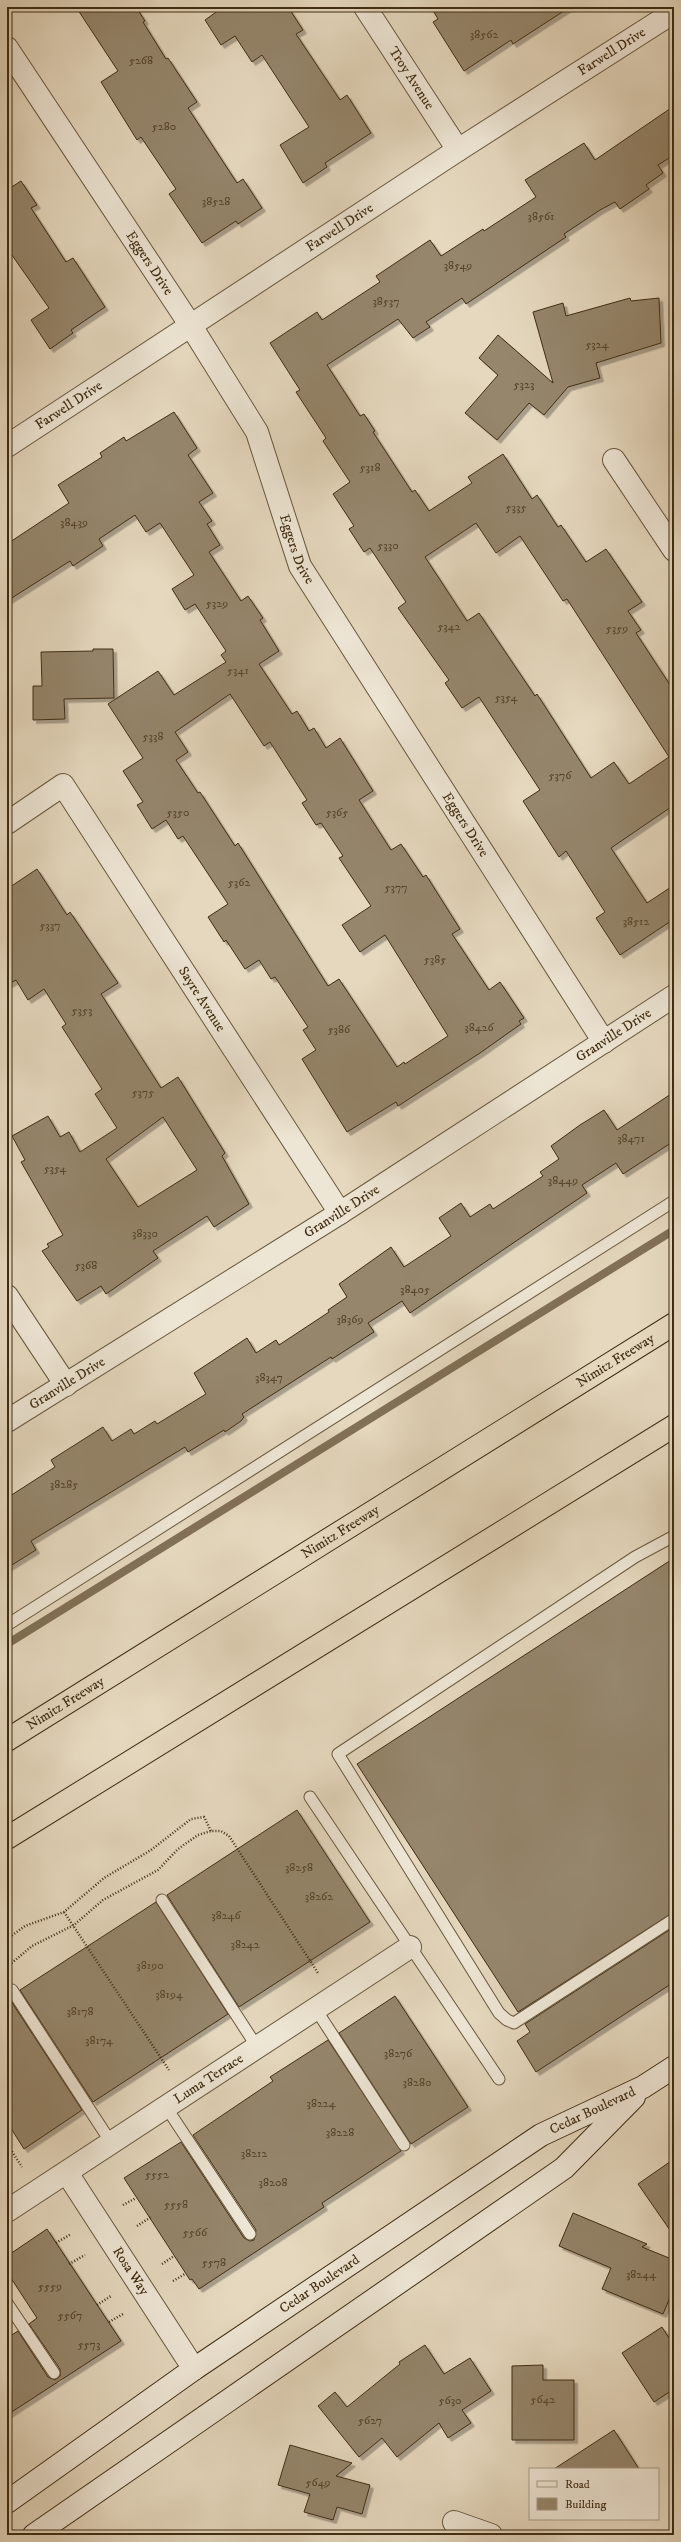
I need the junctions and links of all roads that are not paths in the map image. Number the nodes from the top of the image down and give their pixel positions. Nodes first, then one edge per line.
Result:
1 (365, 7) edge
2 (674, 12) edge
3 (7, 48) edge
4 (458, 150) junction
5 (191, 326) junction
6 (7, 446) edge
7 (614, 460) dead end
8 (674, 550) edge
9 (7, 823) edge
10 (674, 996) edge
11 (604, 1042) junction
12 (674, 1201) edge
13 (340, 1213) junction
14 (7, 1296) edge
15 (674, 1324) edge
16 (66, 1385) junction
17 (7, 1421) edge
18 (674, 1426) edge
19 (674, 1536) edge
20 (7, 1625) edge
21 (7, 1740) edge
22 (310, 1797) dead end
23 (7, 1838) edge
24 (162, 1900) dead end
25 (674, 1918) edge
26 (410, 1947) junction
27 (12, 1990) dead end
28 (315, 2008) junction
29 (257, 2047) junction
30 (674, 2067) edge
31 (499, 2079) dead end
32 (644, 2087) junction
33 (166, 2107) junction
34 (112, 2144) junction
35 (404, 2145) dead end
36 (67, 2173) junction
37 (7, 2211) edge
38 (250, 2234) dead end
39 (7, 2303) edge
40 (194, 2368) junction
41 (54, 2374) dead end
42 (7, 2502) edge
43 (454, 2522) dead end
44 (34, 2535) edge
45 (491, 2535) edge

1 - 4 street, Troy Avenue
2 - 4 street, Farwell Drive
3 - 5 street, Eggers Drive
4 - 5 street, Farwell Drive
5 - 6 street, Farwell Drive
5 - 11 street, Eggers Drive
7 - 8 street
9 - 13 street, Sayre Avenue
10 - 11 street, Granville Drive
11 - 13 street, Granville Drive
12 - 20 lane
13 - 16 street, Granville Drive
14 - 16 street
15 - 21 highway, Nimitz Freeway
16 - 17 street, Granville Drive
18 - 23 highway
19 - 25 lane
22 - 26 lane
24 - 29 lane
26 - 28 street, Luma Terrace
26 - 31 lane
27 - 34 lane
28 - 29 street, Luma Terrace
28 - 35 lane
29 - 33 street, Luma Terrace
30 - 32 street, Cedar Boulevard
32 - 40 street, Cedar Boulevard
32 - 44 street, Cedar Boulevard
33 - 34 street, Luma Terrace
33 - 38 lane
34 - 36 street, Luma Terrace
36 - 37 street, Luma Terrace
36 - 40 street, Rosa Way
39 - 41 lane
40 - 42 street, Cedar Boulevard
43 - 45 street

